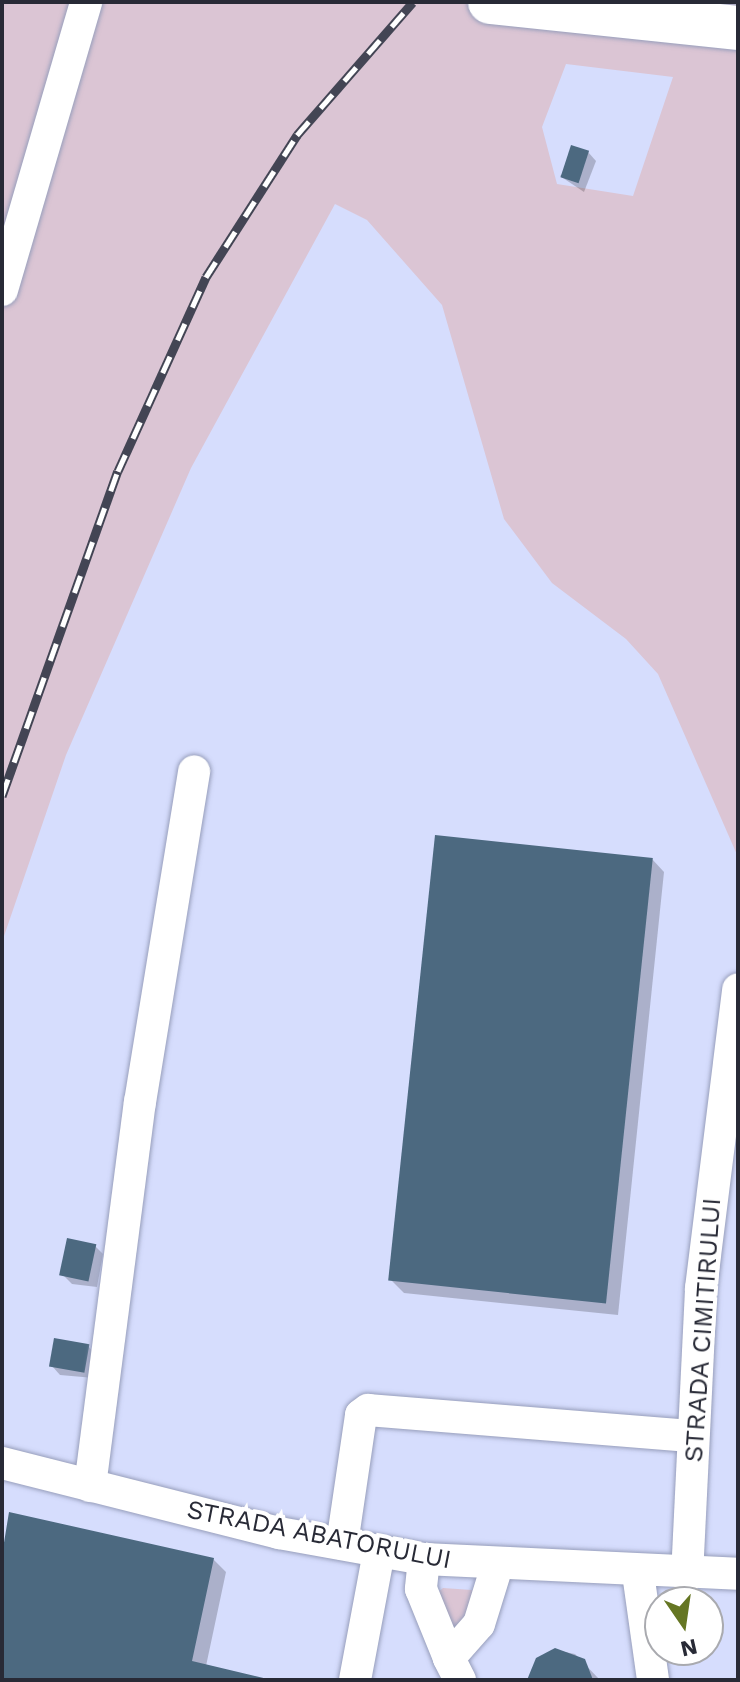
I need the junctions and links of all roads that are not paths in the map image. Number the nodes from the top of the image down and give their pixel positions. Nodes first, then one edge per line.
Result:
1 (86, 2) edge
2 (490, 2) edge
3 (718, 2) edge
4 (580, 5) edge
5 (738, 26) edge
6 (2, 290) edge
7 (194, 771) dead end
8 (738, 989) edge
9 (693, 1436) junction
10 (2, 1463) edge
11 (90, 1486) junction
12 (342, 1544) junction
13 (379, 1552) junction
14 (424, 1559) junction
15 (497, 1566) junction
16 (638, 1573) junction
17 (738, 1574) edge
18 (687, 1576) junction
19 (454, 1669) edge
20 (355, 1680) edge
21 (653, 1680) edge

1 - 6 street
2 - 4 highway
3 - 5 highway
4 - 5 highway
7 - 11 street
8 - 9 street, STRADA CIMITIRULUI
9 - 12 street
9 - 18 street, STRADA CIMITIRULUI
10 - 11 street, STRADA ABATORULUI
11 - 12 street, STRADA ABATORULUI
12 - 13 street, STRADA ABATORULUI
13 - 14 street, STRADA ABATORULUI
13 - 20 street
14 - 15 street, STRADA ABATORULUI
14 - 19 street
15 - 16 street, STRADA ABATORULUI
15 - 19 street
16 - 18 street, STRADA ABATORULUI
16 - 21 street
17 - 18 street, STRADA ABATORULUI

